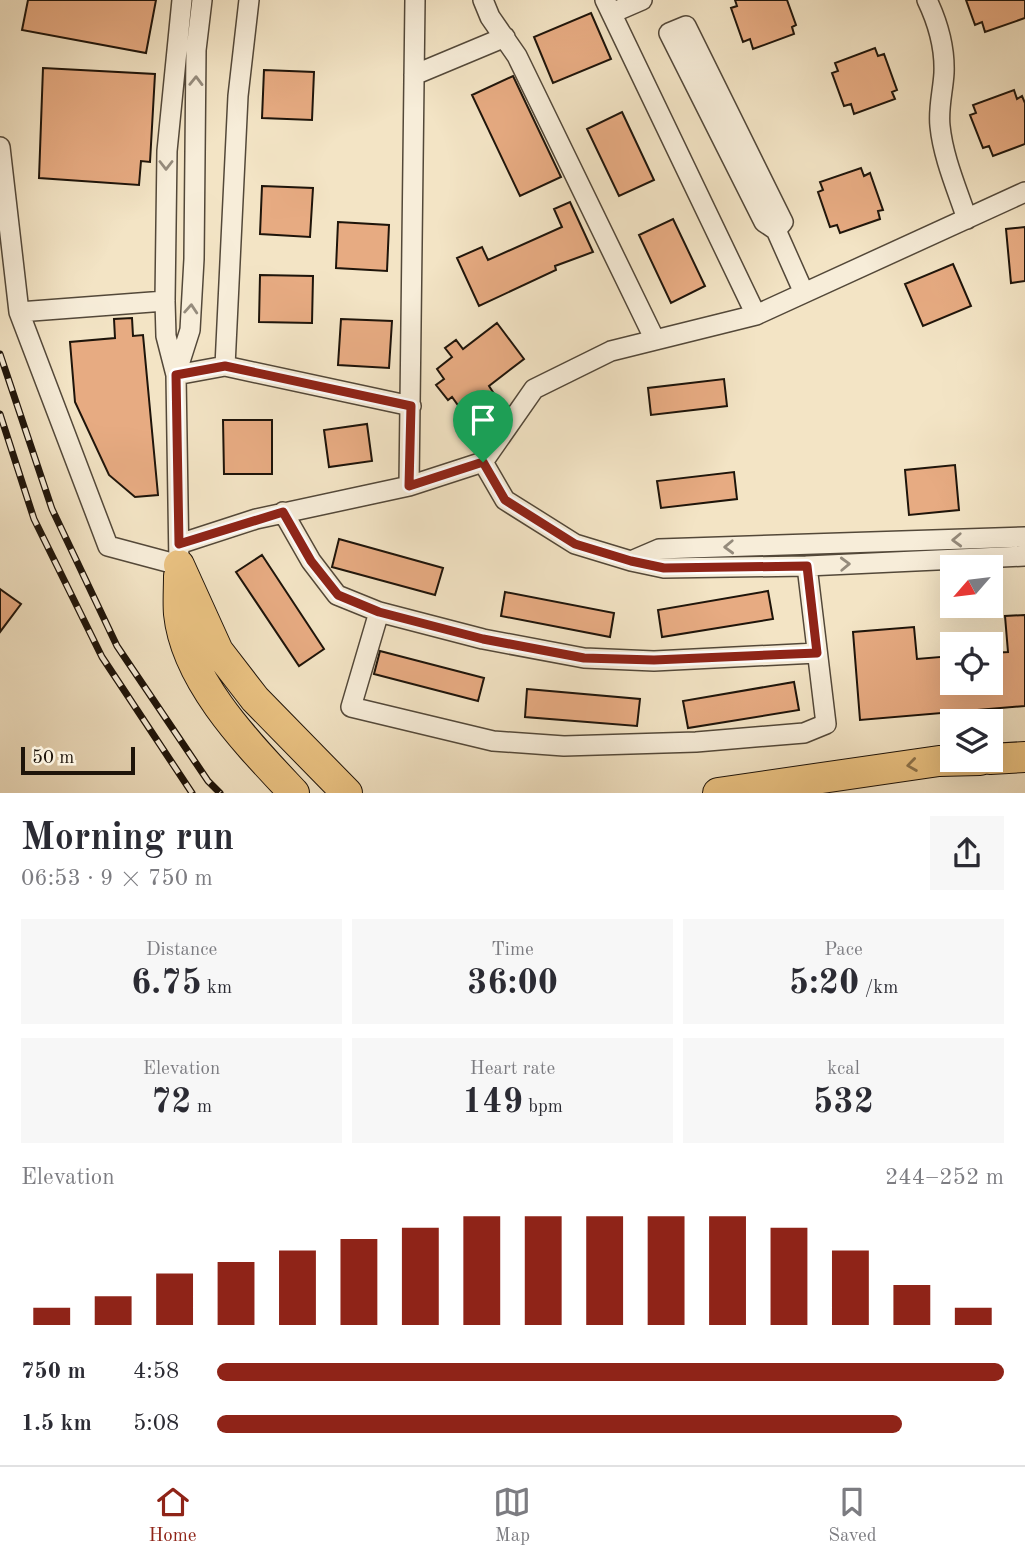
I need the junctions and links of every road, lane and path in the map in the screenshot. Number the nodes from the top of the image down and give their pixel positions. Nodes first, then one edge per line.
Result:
1 (182, 0) edge
2 (202, 0) edge
3 (249, 0) edge
4 (415, 0) edge
5 (483, 0) edge
6 (642, 0) edge
7 (928, 0) edge
8 (609, 7) edge
9 (505, 37) junction
10 (414, 75) junction
11 (0, 147) edge
12 (1025, 192) edge
13 (967, 219) junction
14 (776, 230) junction
15 (804, 293) junction
16 (165, 301) junction
17 (19, 312) junction
18 (756, 315) junction
19 (655, 340) junction
20 (225, 366) junction
21 (176, 375) junction
22 (411, 406) junction
23 (483, 462) junction
24 (409, 486) junction
25 (283, 512) junction
26 (1025, 537) edge
27 (179, 555) junction
28 (1025, 556) edge
29 (631, 561) junction
30 (807, 566) junction
31 (379, 612) junction
32 (817, 653) junction
33 (1025, 757) edge
34 (1003, 758) edge
35 (940, 761) edge
36 (291, 790) edge
37 (320, 793) edge
38 (346, 793) edge
39 (718, 793) edge

1 -> 16 street
21 -> 2 street
3 - 20 street
4 - 10 street
5 - 9 street
6 - 8 street
7 - 13 street
8 - 18 street
9 - 10 street
9 - 19 street
10 - 22 street
11 - 17 street
12 - 13 street
13 - 15 street
14 - 14 street
14 - 15 street
15 - 18 street
16 - 17 street
16 - 21 street
17 - 27 street
18 - 19 street
19 - 23 street
20 - 21 street
20 - 22 street
21 - 27 street
22 - 24 street
23 - 24 street
23 - 29 street
24 - 25 street
25 - 27 street
25 - 31 street
26 -> 29 street
27 - 36 highway
27 - 37 highway
27 - 38 highway
30 -> 28 street
29 - 30 street
30 - 32 street
31 - 32 street
31 - 32 street
33 - 34 highway
35 -> 39 highway

